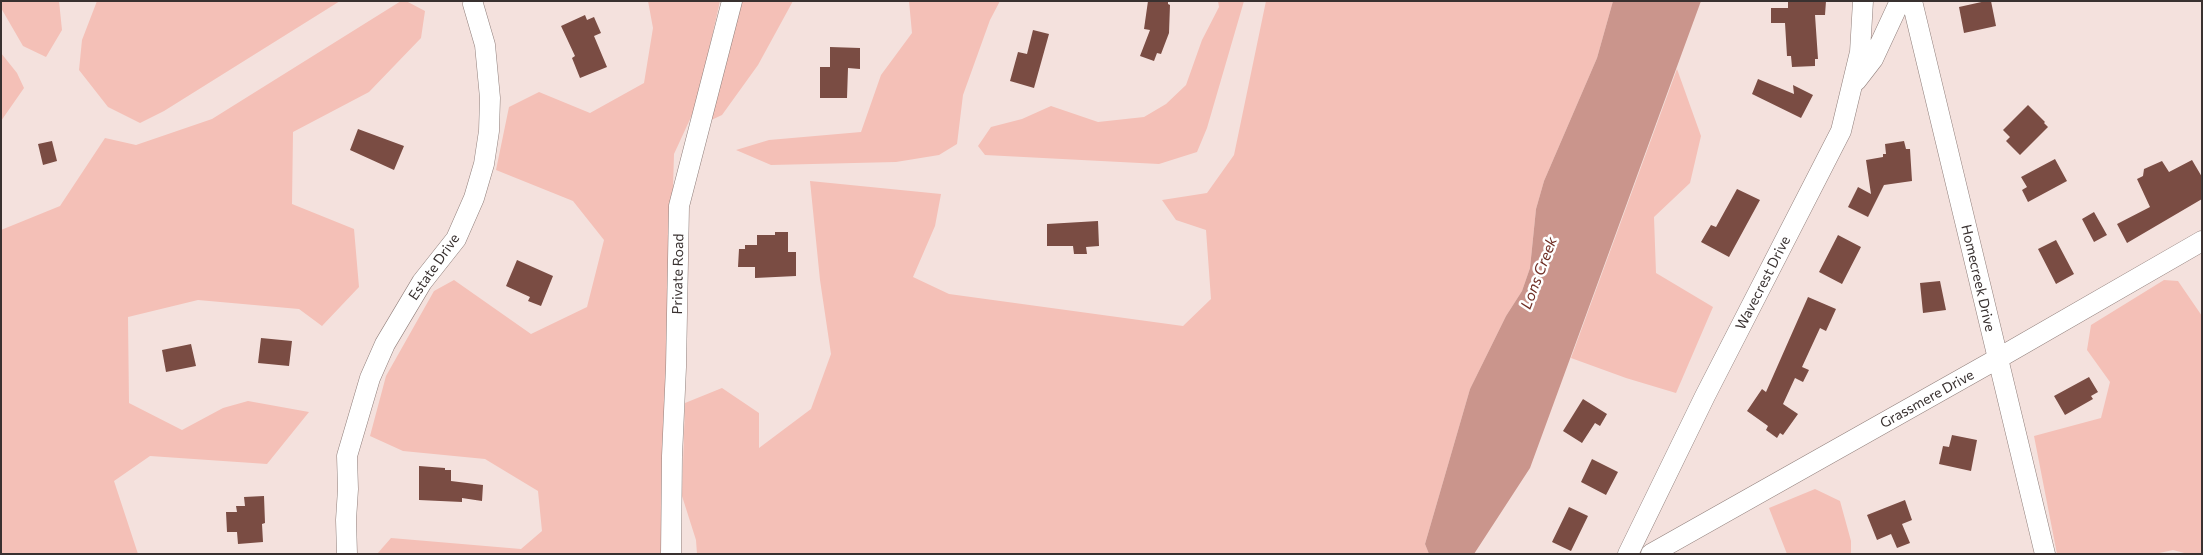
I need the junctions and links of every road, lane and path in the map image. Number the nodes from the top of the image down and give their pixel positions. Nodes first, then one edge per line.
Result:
1 (732, 1) edge
2 (1863, 1) edge
3 (1900, 1) edge
4 (1912, 1) edge
5 (473, 4) dead end
6 (1852, 87) junction
7 (2202, 241) edge
8 (1997, 359) junction
9 (347, 554) edge
10 (671, 554) edge
11 (1628, 554) edge
12 (1651, 554) edge
13 (2045, 554) edge

1 - 10 street, Private Road
2 - 6 street, Wavecrest Drive
3 - 6 street
4 - 8 street, Homecreek Drive
5 - 9 street, Estate Drive
6 - 11 street, Wavecrest Drive
7 - 8 street, Grassmere Drive
8 - 12 street, Grassmere Drive
8 - 13 street, Homecreek Drive

